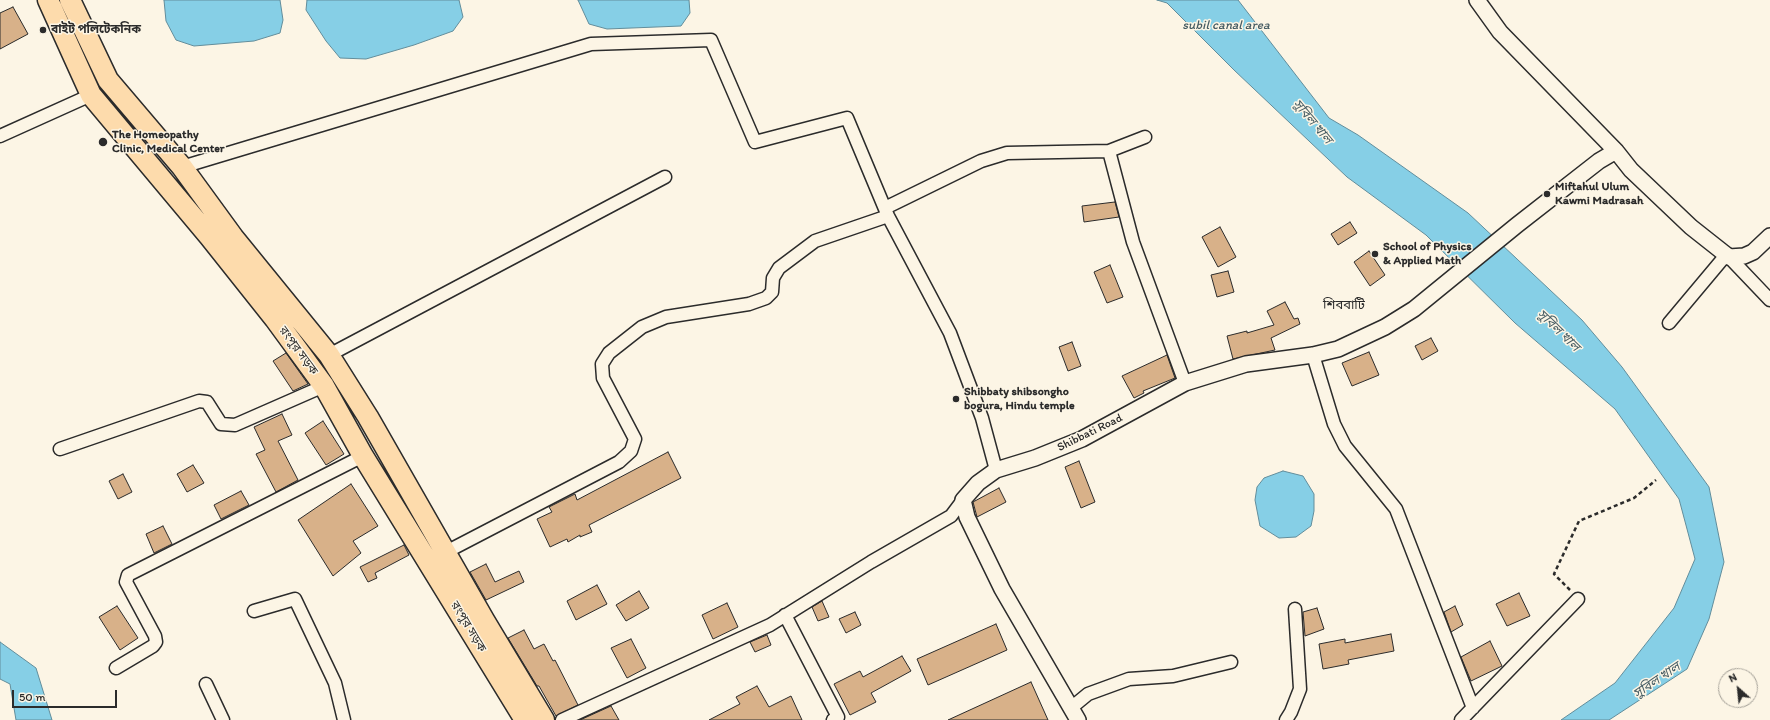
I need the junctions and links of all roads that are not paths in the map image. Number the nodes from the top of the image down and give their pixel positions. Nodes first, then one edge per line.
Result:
1 (48, 0) edge
2 (70, 0) edge
3 (1477, 0) edge
4 (92, 96) junction
5 (0, 136) edge
6 (1145, 137) dead end
7 (1109, 151) junction
8 (1616, 151) junction
9 (182, 167) junction
10 (665, 177) dead end
11 (887, 212) junction
12 (1770, 236) edge
13 (1728, 256) junction
14 (1770, 300) edge
15 (1669, 323) dead end
16 (329, 355) junction
17 (1313, 355) junction
18 (1185, 384) junction
19 (324, 386) junction
20 (60, 449) dead end
21 (363, 456) junction
22 (996, 470) junction
23 (963, 500) junction
24 (446, 552) junction
25 (1578, 599) road end
26 (1295, 609) dead end
27 (254, 611) dead end
28 (785, 615) junction
29 (1231, 662) dead end
30 (116, 668) dead end
31 (206, 684) dead end
32 (1473, 708) junction
33 (1074, 714) edge
34 (520, 719) edge
35 (223, 720) edge
36 (344, 720) edge
37 (544, 720) edge
38 (562, 720) edge
39 (833, 720) edge
40 (1286, 720) edge
41 (1460, 720) edge

1 - 4 highway, রংপুর সড়ক
2 - 9 highway, রংপুর সড়ক
3 - 8 street
4 - 5 street
4 - 19 highway, রংপুর সড়ক
6 - 7 street
7 - 11 street
7 - 18 street
8 - 13 street
8 - 17 street, Shibbati Road
9 - 11 street
9 - 16 highway, রংপুর সড়ক
10 - 16 street
11 - 22 street
11 - 24 street
12 - 13 street
13 - 14 street
13 - 15 street
16 - 24 highway, রংপুর সড়ক
17 - 18 street, Shibbati Road
17 - 32 street
18 - 22 street, Shibbati Road
19 - 20 street
19 - 21 highway, রংপুর সড়ক
21 - 30 street
21 - 34 highway, রংপুর সড়ক
22 - 23 street, Shibbati Road
23 - 28 street
23 - 33 street
24 - 37 highway, রংপুর সড়ক
25 - 32 street
26 - 40 street
27 - 36 street
28 - 38 street
28 - 39 street
29 - 33 street
31 - 35 street
32 - 41 street

